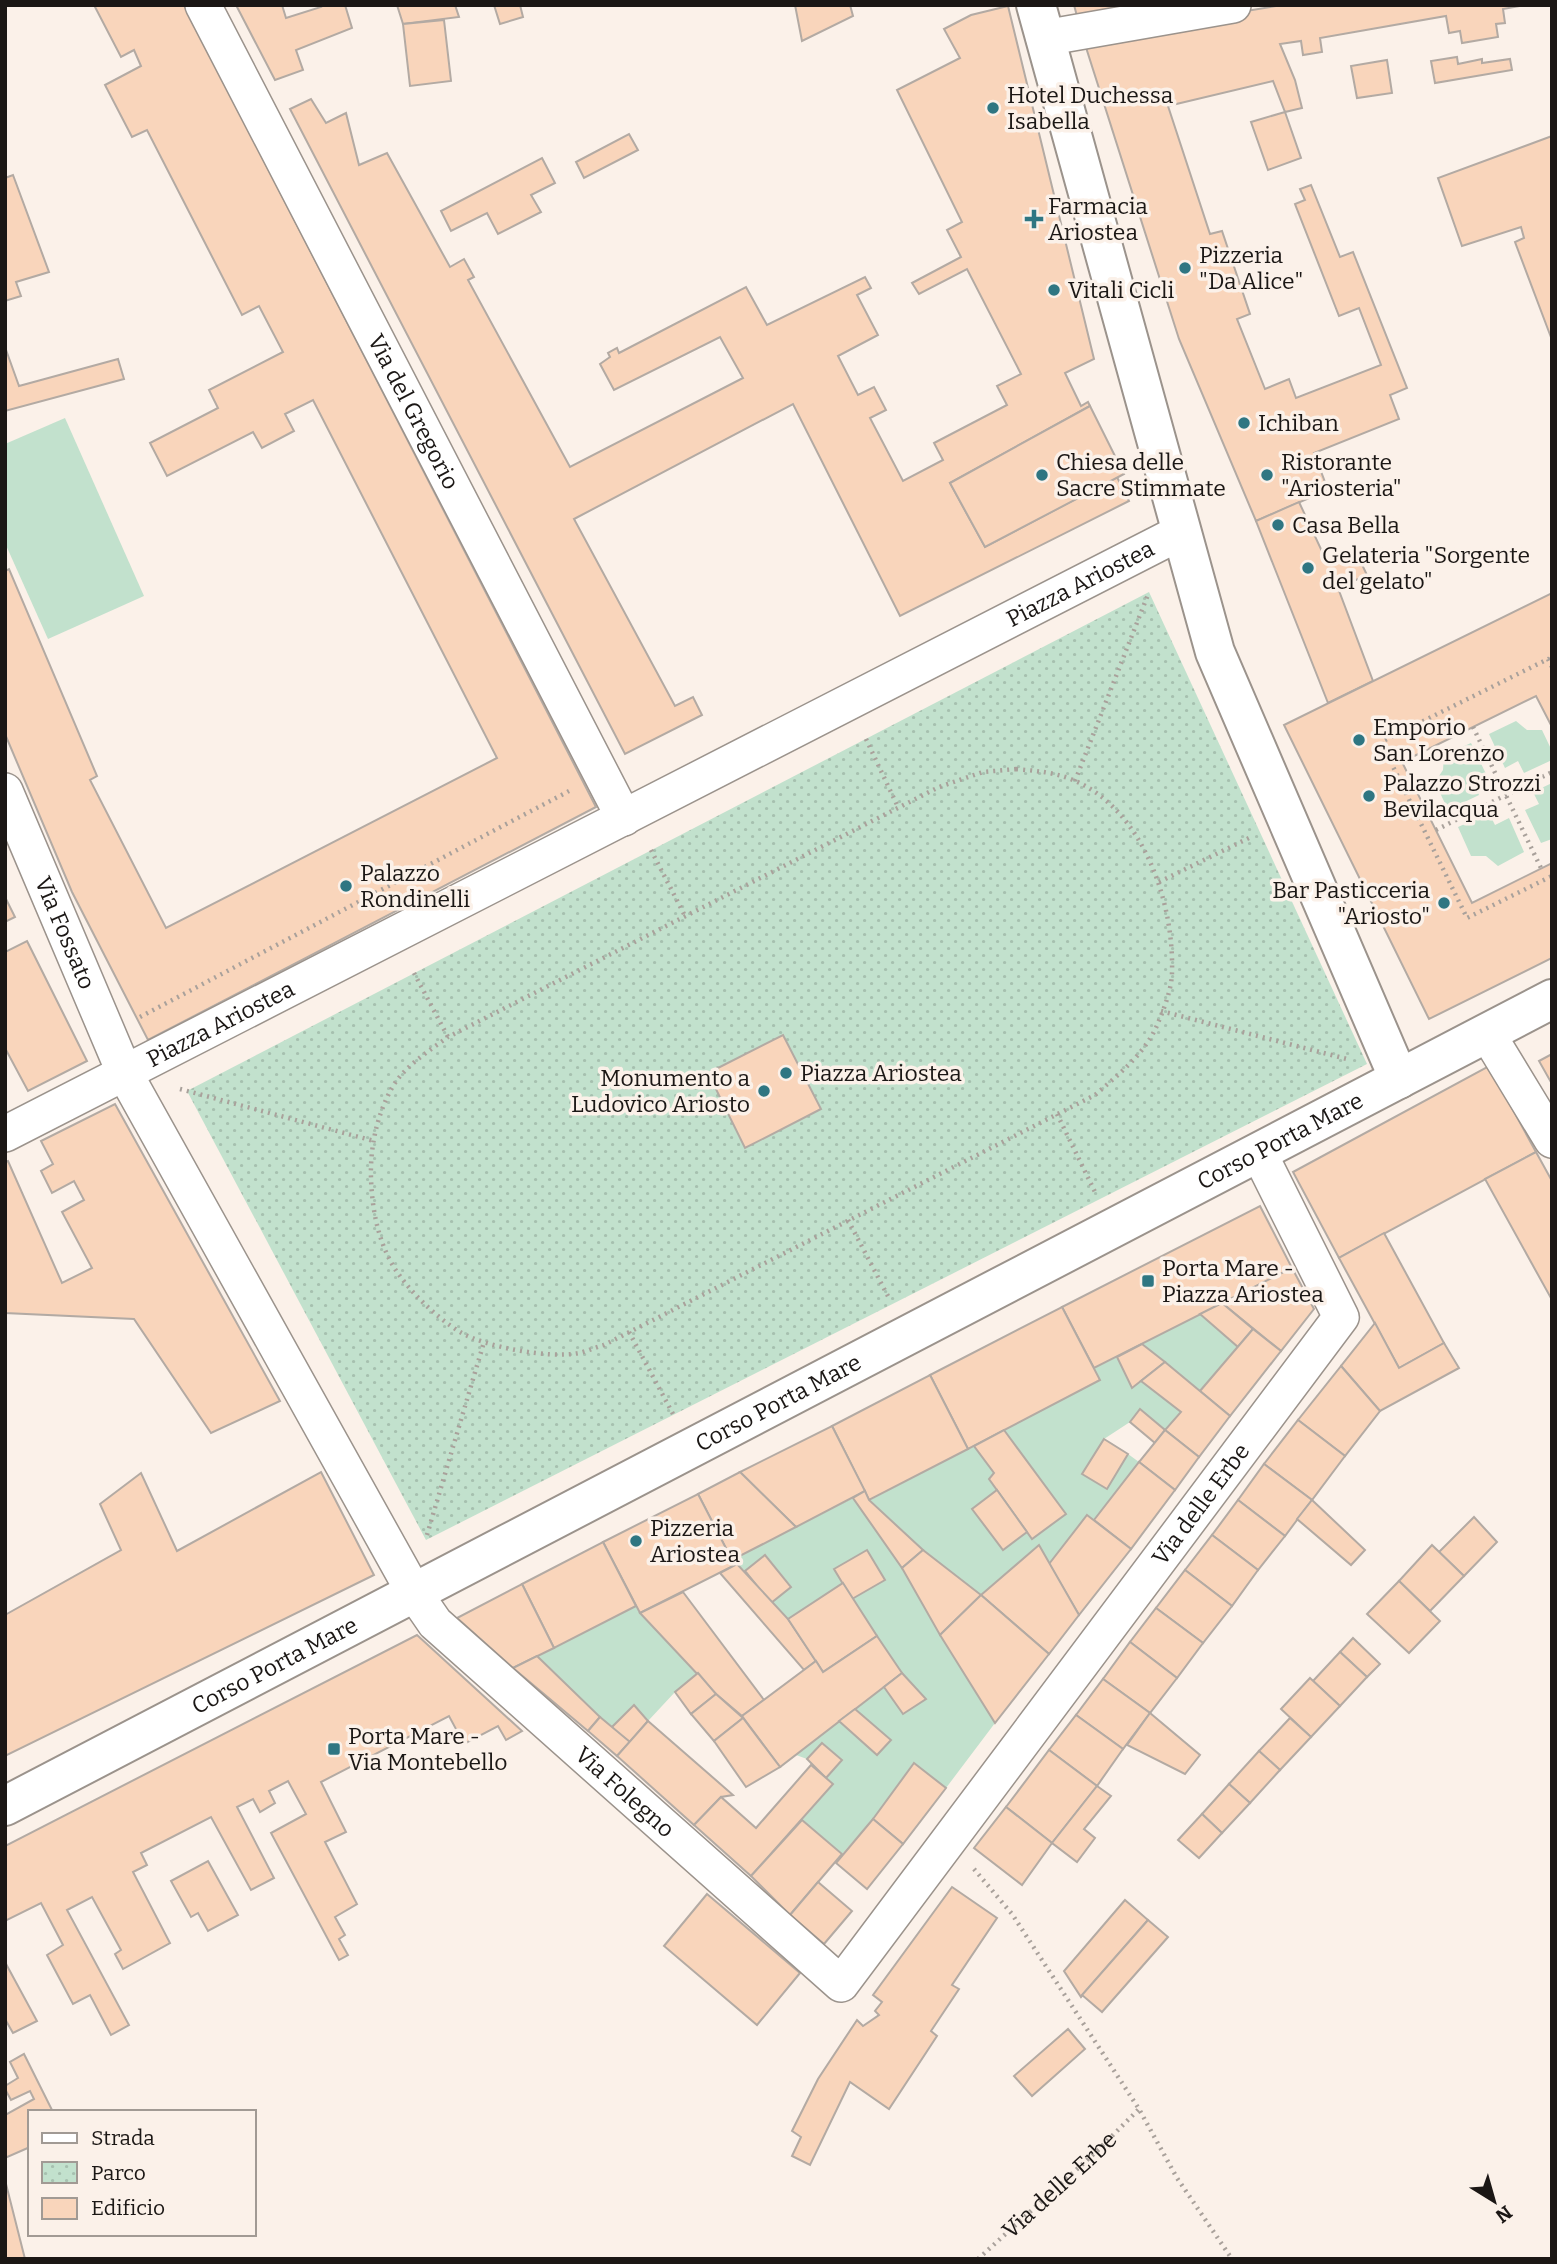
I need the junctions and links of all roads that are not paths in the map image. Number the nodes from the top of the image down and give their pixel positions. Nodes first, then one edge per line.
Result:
1 (203, 5) edge
2 (1233, 5) edge
3 (1040, 22) edge
4 (1175, 535) junction
5 (5, 791) edge
6 (624, 818) junction
7 (1552, 999) edge
8 (1487, 1033) junction
9 (125, 1074) junction
10 (1397, 1076) junction
11 (5, 1134) edge
12 (1552, 1140) edge
13 (1259, 1153) junction
14 (415, 1594) junction
15 (5, 1806) edge
16 (841, 1984) joint

1 - 6 street, Via del Gregorio
2 - 3 street
3 - 4 street
4 - 6 street, Piazza Ariostea
4 - 10 street, Piazza Ariostea
5 - 9 street, Via Fossato
6 - 9 street, Piazza Ariostea
7 - 8 street, Corso Porta Mare
8 - 10 street, Corso Porta Mare
8 - 12 street
9 - 11 street
9 - 14 street, Piazza Ariostea
10 - 13 street, Corso Porta Mare
13 - 14 street, Corso Porta Mare
13 - 16 street, Via delle Erbe
14 - 15 street, Corso Porta Mare
14 - 16 street, Via Folegno

